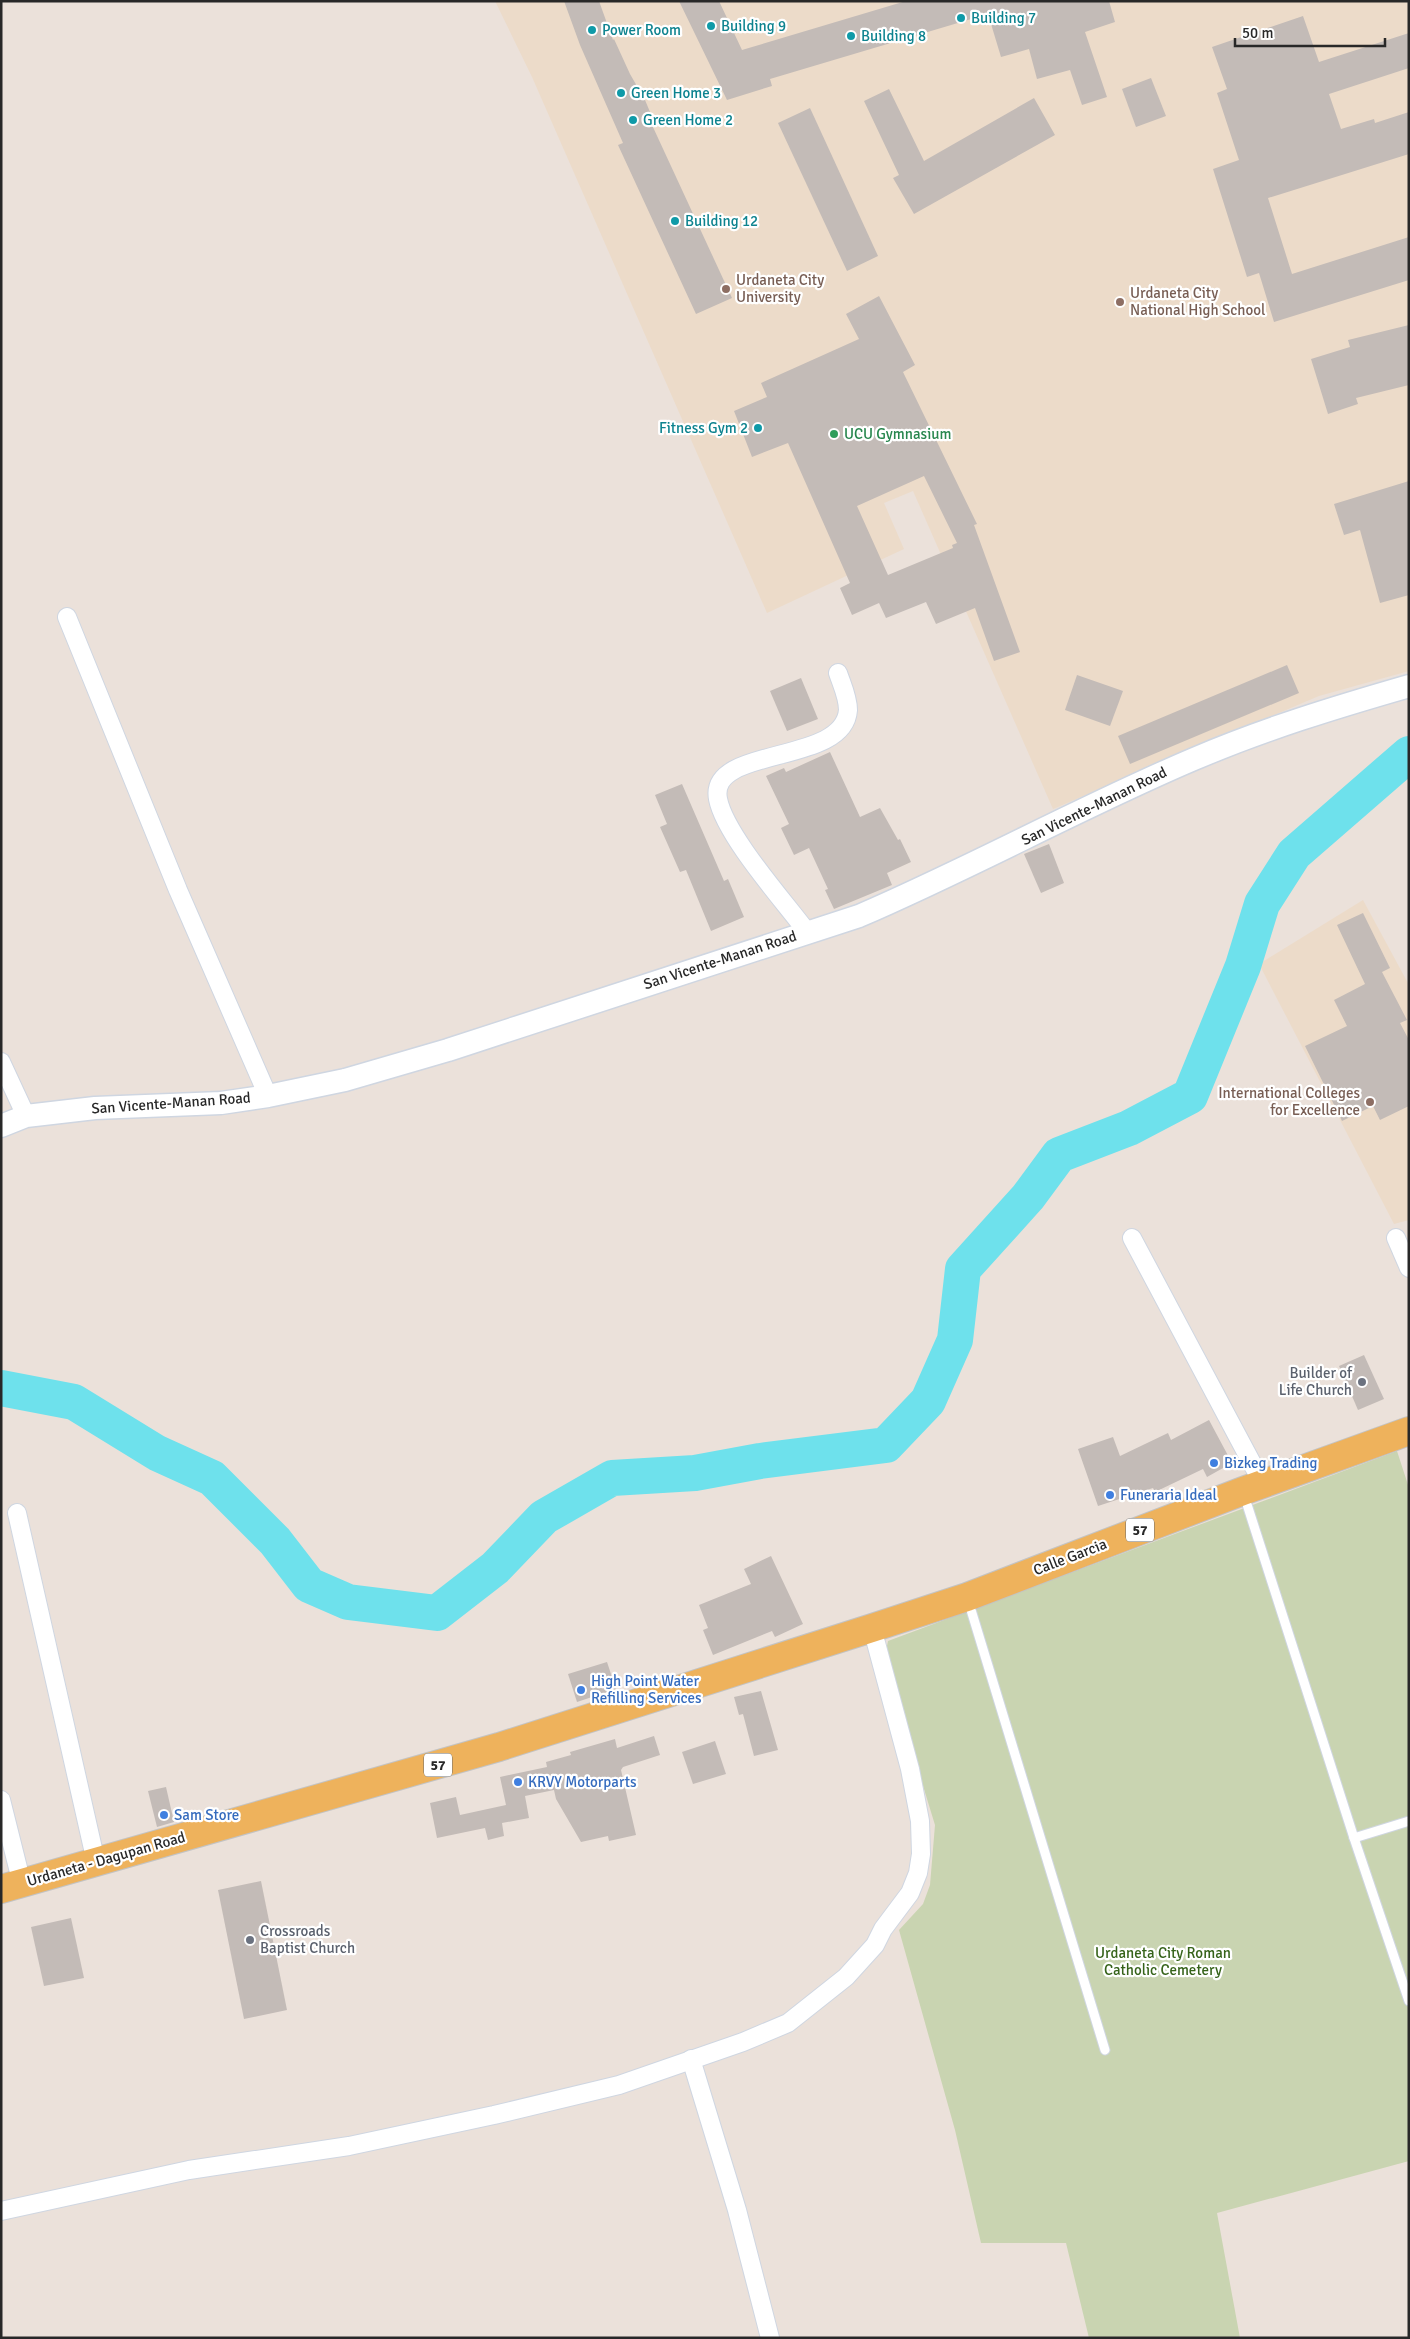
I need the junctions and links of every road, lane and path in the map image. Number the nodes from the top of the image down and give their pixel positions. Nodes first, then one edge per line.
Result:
1 (67, 617) dead end
2 (838, 673) dead end
3 (1409, 686) edge
4 (807, 932) junction
5 (1, 1062) edge
6 (268, 1096) junction
7 (26, 1116) junction
8 (1, 1126) edge
9 (1132, 1238) dead end
10 (1396, 1238) dead end
11 (1409, 1268) edge
12 (1409, 1431) edge
13 (1253, 1487) junction
14 (17, 1513) dead end
15 (967, 1597) junction
16 (872, 1628) junction
17 (1, 1800) edge
18 (1409, 1821) edge
19 (1354, 1838) junction
20 (96, 1862) junction
21 (11, 1886) edge
22 (1409, 2001) edge
23 (1105, 2050) dead end
24 (691, 2059) junction
25 (1, 2211) edge
26 (770, 2338) edge

1 - 6 street
2 - 4 street
3 - 4 street, San Vicente-Manan Road
4 - 6 street, San Vicente-Manan Road
5 - 7 street
6 - 7 street, San Vicente-Manan Road
7 - 8 street, San Vicente-Manan Road
9 - 13 street
10 - 11 street
12 - 13 main road, Calle Garcia / 57
13 - 15 main road, Calle Garcia / 57
13 - 19 lane
14 - 20 street
15 - 16 main road, Calle Garcia / 57
15 - 23 lane
16 - 20 main road, Urdaneta - Dagupan Road / 57
16 - 24 street
17 - 21 street
18 - 19 lane
19 - 22 lane
20 - 21 main road, Urdaneta - Dagupan Road / 57
24 - 25 street
24 - 26 street

